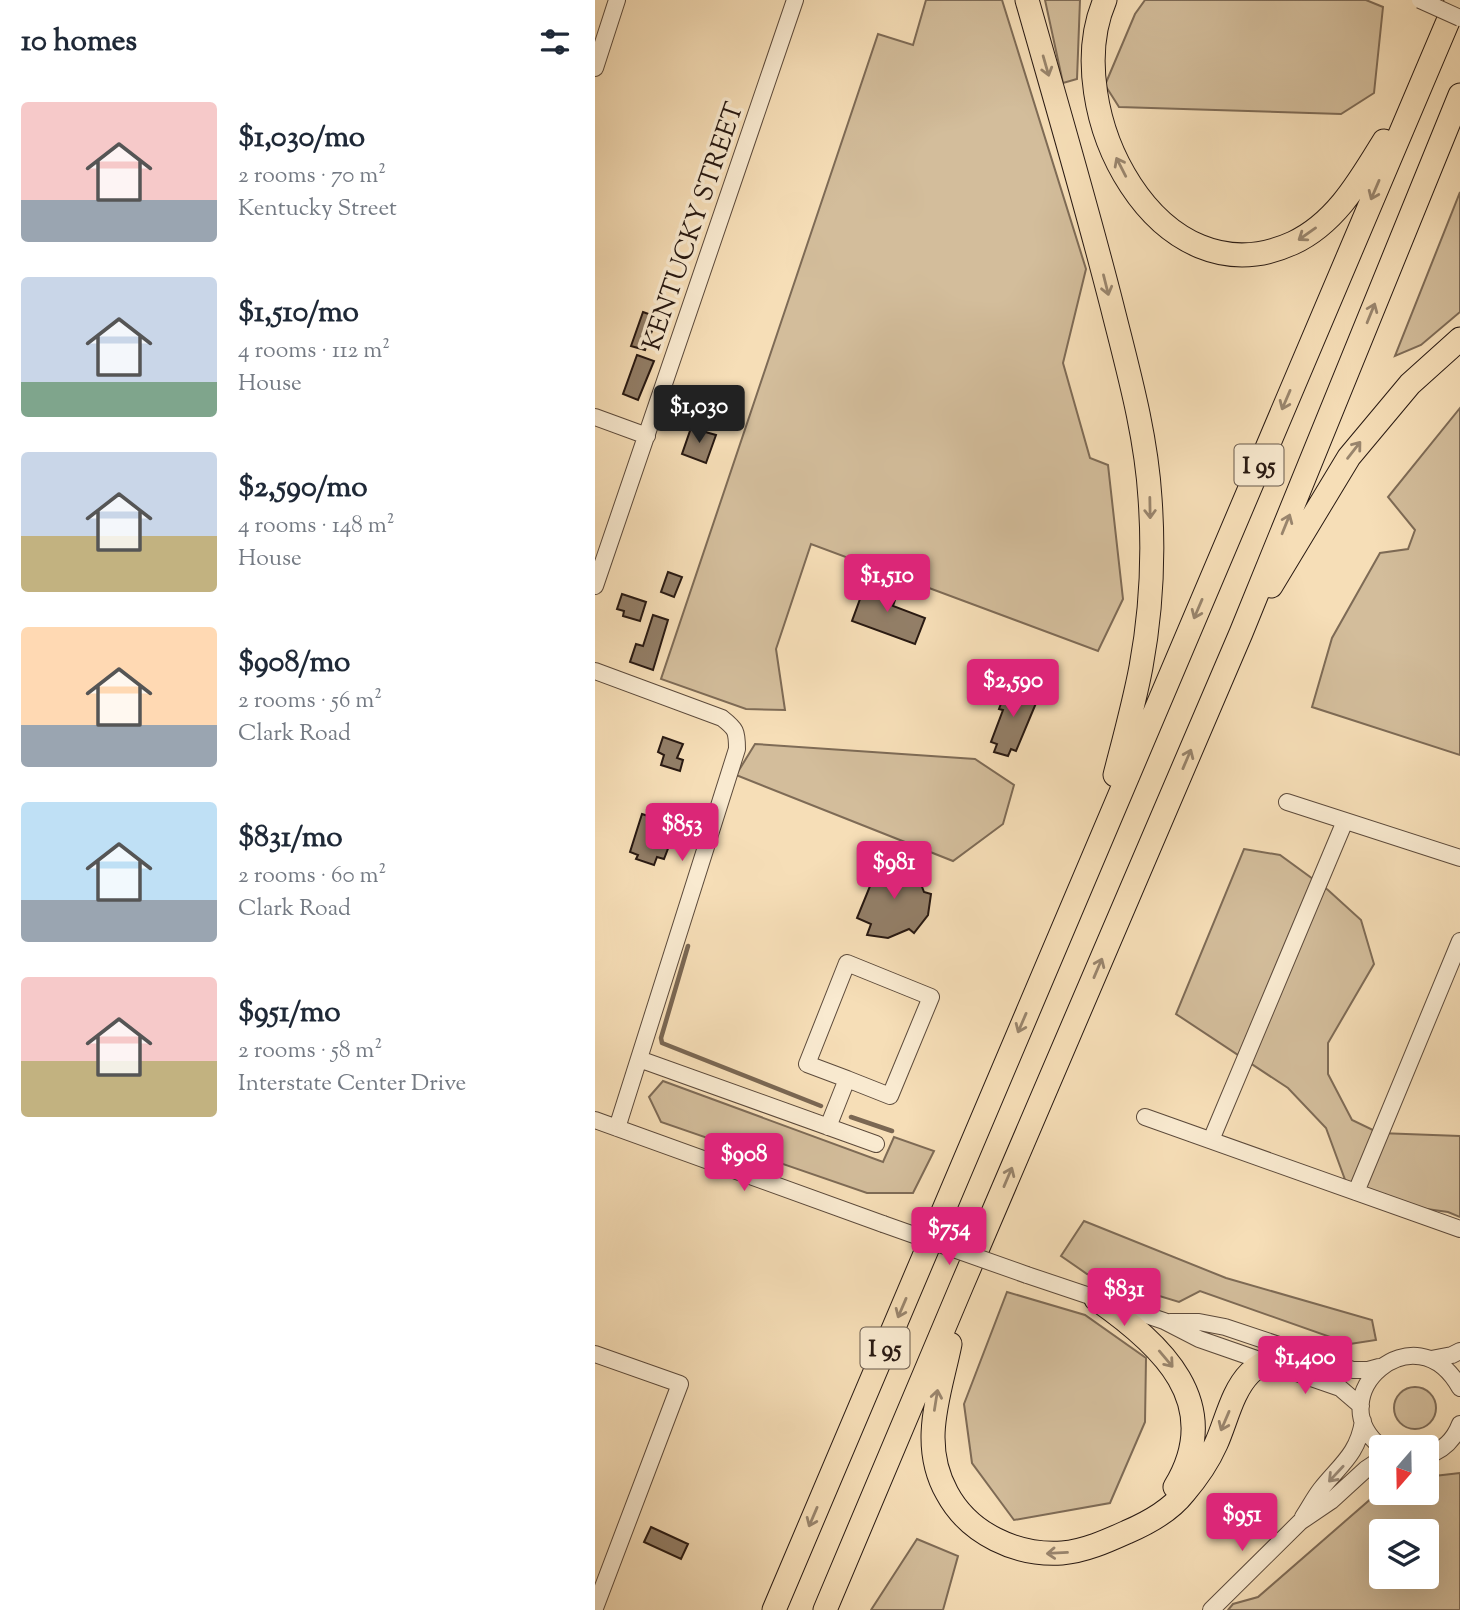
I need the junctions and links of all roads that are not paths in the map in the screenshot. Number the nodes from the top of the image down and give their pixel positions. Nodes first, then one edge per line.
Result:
1 (617, 0) edge
2 (795, 0) edge
3 (1027, 0) edge
4 (1105, 0) edge
5 (1420, 0) edge
6 (1455, 9) edge
7 (595, 68) edge
8 (1421, 82) junction
9 (1460, 95) edge
10 (1460, 339) edge
11 (595, 417) edge
12 (647, 436) junction
13 (595, 586) edge
14 (1241, 633) junction
15 (595, 671) edge
16 (1287, 802) dead end
17 (1345, 821) junction
18 (1096, 848) junction
19 (1460, 858) edge
20 (1460, 941) edge
21 (639, 1059) junction
22 (848, 1079) junction
23 (1145, 1117) dead end
24 (595, 1120) edge
25 (828, 1127) junction
26 (617, 1128) junction
27 (1211, 1140) junction
28 (876, 1144) dead end
29 (1356, 1192) junction
30 (1460, 1229) edge
31 (962, 1284) junction
32 (1096, 1299) junction
33 (1164, 1321) junction
34 (1460, 1351) edge
35 (595, 1354) edge
36 (1308, 1354) junction
37 (1431, 1359) junction
38 (1265, 1362) junction
39 (1379, 1367) junction
40 (1460, 1388) edge
41 (1362, 1414) junction
42 (1460, 1424) edge
43 (1370, 1435) edge
44 (1453, 1443) edge
45 (1369, 1467) edge
46 (1300, 1522) junction
47 (1145, 1524) junction
48 (595, 1608) edge
49 (774, 1610) edge
50 (825, 1610) edge
51 (1211, 1610) edge

1 - 7 street
2 - 12 street, KENTUCKY STREET
3 -> 18 highway
8 -> 4 highway
5 - 6 street, bridge
6 - 8 highway, I 95
8 -> 18 highway, I 95
14 -> 9 highway, I 95
14 -> 10 highway
11 - 12 street
12 - 13 street, KENTUCKY STREET
31 -> 14 highway, I 95
15 - 21 street
16 - 17 street
17 - 19 street
17 - 27 street
18 -> 49 highway, I 95
20 - 29 street
21 - 25 street
21 - 26 street
22 - 22 street
22 - 25 street
23 - 27 street
24 - 26 street
25 - 28 street
26 - 32 street, bridge
27 - 29 street
29 - 30 street
47 -> 31 highway
31 - 50 highway, I 95
32 - 33 street
32 -> 47 highway
33 - 36 street
33 - 38 street
34 - 37 street
35 - 48 street
36 - 38 highway
36 - 39 street
37 - 39 street
37 - 40 street
38 - 41 street
38 -> 47 highway
39 - 41 street
41 - 43 street
41 -> 46 street
42 - 44 street
45 - 46 street
46 - 51 street

